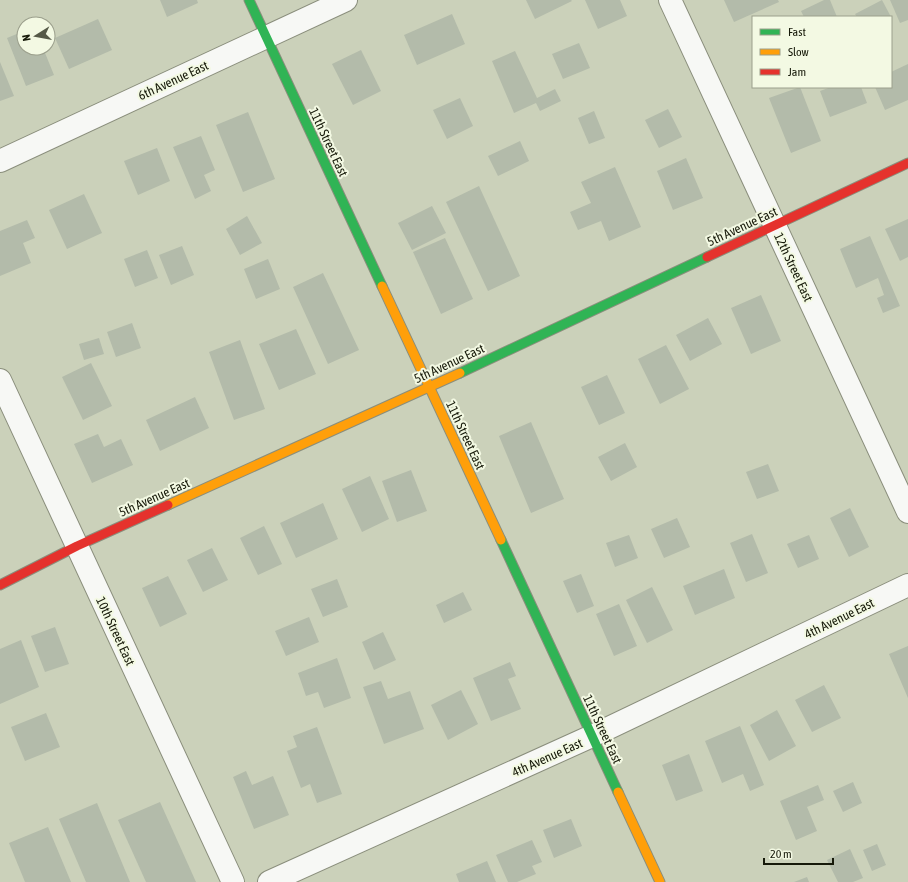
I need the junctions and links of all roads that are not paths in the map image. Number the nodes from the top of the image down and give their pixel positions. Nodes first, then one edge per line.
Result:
1 (249, 0) edge
2 (346, 0) edge
3 (670, 0) edge
4 (266, 37) junction
5 (0, 161) edge
6 (908, 164) edge
7 (775, 225) junction
8 (0, 380) edge
9 (429, 387) junction
10 (908, 512) edge
11 (77, 546) junction
12 (0, 585) edge
13 (908, 585) edge
14 (592, 736) junction
15 (233, 882) edge
16 (269, 882) edge
17 (660, 882) edge

1 - 4 street, 11th Street East
2 - 4 street, 6th Avenue East
3 - 7 street, 12th Street East
4 - 5 street, 6th Avenue East
4 - 9 street, 11th Street East
6 - 7 street, 5th Avenue East
7 - 9 street, 5th Avenue East
7 - 10 street, 12th Street East
8 - 11 street, 10th Street East
9 - 11 street, 5th Avenue East
9 - 14 street, 11th Street East
11 - 12 street, 5th Avenue East
11 - 15 street, 10th Street East
13 - 14 street, 4th Avenue East
14 - 16 street, 4th Avenue East
14 - 17 street, 11th Street East

